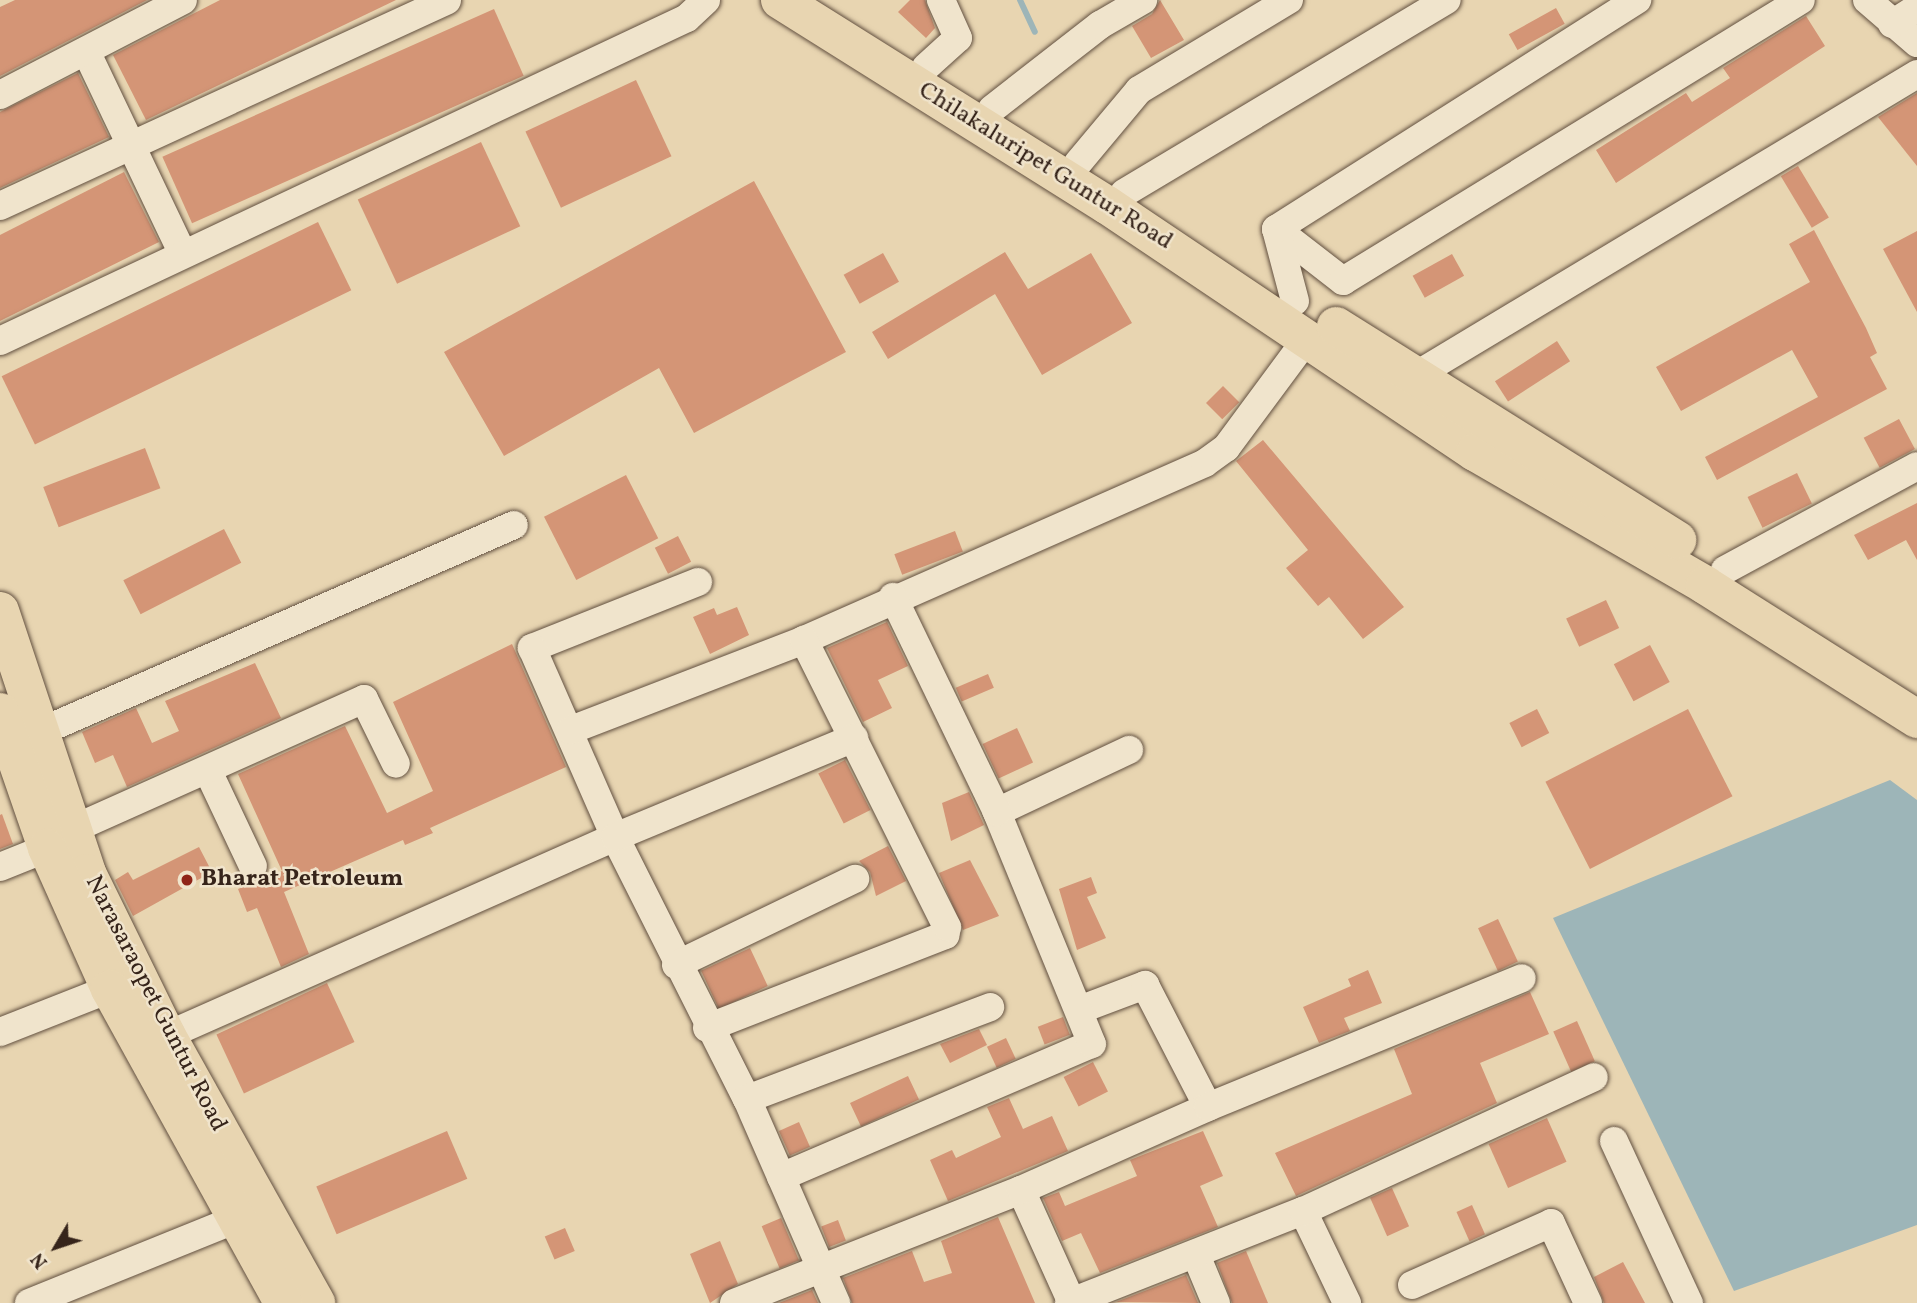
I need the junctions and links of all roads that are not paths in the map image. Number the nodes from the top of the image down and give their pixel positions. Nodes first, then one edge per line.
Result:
1 (183, 0) edge
2 (447, 0) edge
3 (706, 0) edge
4 (780, 0) edge
5 (820, 0) edge
6 (941, 0) edge
7 (1143, 0) edge
8 (1289, 0) edge
9 (1447, 0) edge
10 (1637, 0) edge
11 (1801, 0) edge
12 (1867, 0) edge
13 (1917, 8) edge
14 (1892, 24) junction
15 (1917, 43) edge
16 (86, 51) junction
17 (926, 67) junction
18 (1917, 74) edge
19 (0, 95) edge
20 (992, 109) junction
21 (130, 149) junction
22 (1078, 163) junction
23 (1124, 192) junction
24 (0, 206) edge
25 (1276, 229) junction
26 (183, 254) junction
27 (1295, 301) junction
28 (1308, 337) junction
29 (0, 341) edge
30 (1415, 376) junction
31 (1917, 466) edge
32 (514, 525) dead end
33 (1725, 570) junction
34 (698, 582) dead end
35 (892, 597) junction
36 (0, 611) edge
37 (804, 640) junction
38 (1917, 692) edge
39 (0, 712) edge
40 (1917, 719) edge
41 (571, 730) junction
42 (40, 732) junction
43 (854, 738) junction
44 (1129, 750) dead end
45 (396, 764) dead end
46 (208, 771) junction
47 (997, 812) junction
48 (614, 837) junction
49 (59, 839) junction
50 (253, 866) dead end
51 (0, 867) edge
52 (855, 879) dead end
53 (677, 965) junction
54 (1522, 978) dead end
55 (110, 989) junction
56 (990, 1007) dead end
57 (1079, 1010) junction
58 (707, 1028) junction
59 (0, 1032) edge
60 (154, 1042) junction
61 (1594, 1077) dead end
62 (747, 1099) junction
63 (1208, 1107) junction
64 (1614, 1141) dead end
65 (780, 1177) junction
66 (1021, 1190) junction
67 (1303, 1211) junction
68 (237, 1219) junction
69 (1196, 1255) junction
70 (821, 1266) junction
71 (1412, 1285) dead end
72 (747, 1300) edge
73 (1679, 1300) edge
74 (29, 1303) edge
75 (283, 1303) edge
76 (316, 1303) edge
77 (836, 1303) edge
78 (1071, 1303) edge
79 (1216, 1303) edge
80 (1347, 1303) edge
81 (1588, 1303) edge

1 - 16 street
2 - 21 street
3 - 26 street
4 - 28 highway, Chilakaluripet Guntur Road
5 - 17 highway, Chilakaluripet Guntur Road
6 - 17 street
7 - 20 street
8 - 22 street
9 - 23 street
10 - 25 street
11 - 25 street
12 - 14 street
13 - 14 street
14 - 15 street
16 - 19 street
16 - 21 street
17 - 20 highway, Chilakaluripet Guntur Road
18 - 30 street
20 - 22 highway, Chilakaluripet Guntur Road
21 - 24 street
21 - 26 street
22 - 23 highway, Chilakaluripet Guntur Road
23 - 27 highway, Chilakaluripet Guntur Road
25 - 27 street
26 - 29 street
27 - 30 highway, Chilakaluripet Guntur Road
28 - 35 street
28 - 40 highway, Chilakaluripet Guntur Road
30 - 33 highway, Chilakaluripet Guntur Road
31 - 33 street
32 - 42 street
33 - 38 highway, Chilakaluripet Guntur Road
34 - 41 street
35 - 37 street
35 - 47 street
36 - 42 highway, Narasaraopet Guntur Road
37 - 41 street
37 - 43 street
39 - 49 highway, Narasaraopet Guntur Road
41 - 48 street
42 - 49 highway, Narasaraopet Guntur Road
43 - 48 street
43 - 58 street
44 - 47 street
45 - 46 street
46 - 49 street
46 - 50 street
47 - 57 street
48 - 53 street
48 - 60 street
49 - 51 street
49 - 55 highway, Narasaraopet Guntur Road
49 - 60 highway, Narasaraopet Guntur Road
52 - 53 street
53 - 58 street
54 - 63 street
55 - 59 street
55 - 60 highway, Narasaraopet Guntur Road
56 - 62 street
57 - 63 street
57 - 65 street
58 - 62 street
60 - 68 highway, Narasaraopet Guntur Road
60 - 76 highway, Narasaraopet Guntur Road
61 - 67 street
62 - 65 street
63 - 66 street
64 - 73 street
65 - 70 street
66 - 70 street
66 - 78 street
67 - 69 street
67 - 80 street
68 - 74 street
68 - 75 highway, Narasaraopet Guntur Road
69 - 78 street
69 - 79 street
70 - 72 street
70 - 77 street
71 - 81 street

